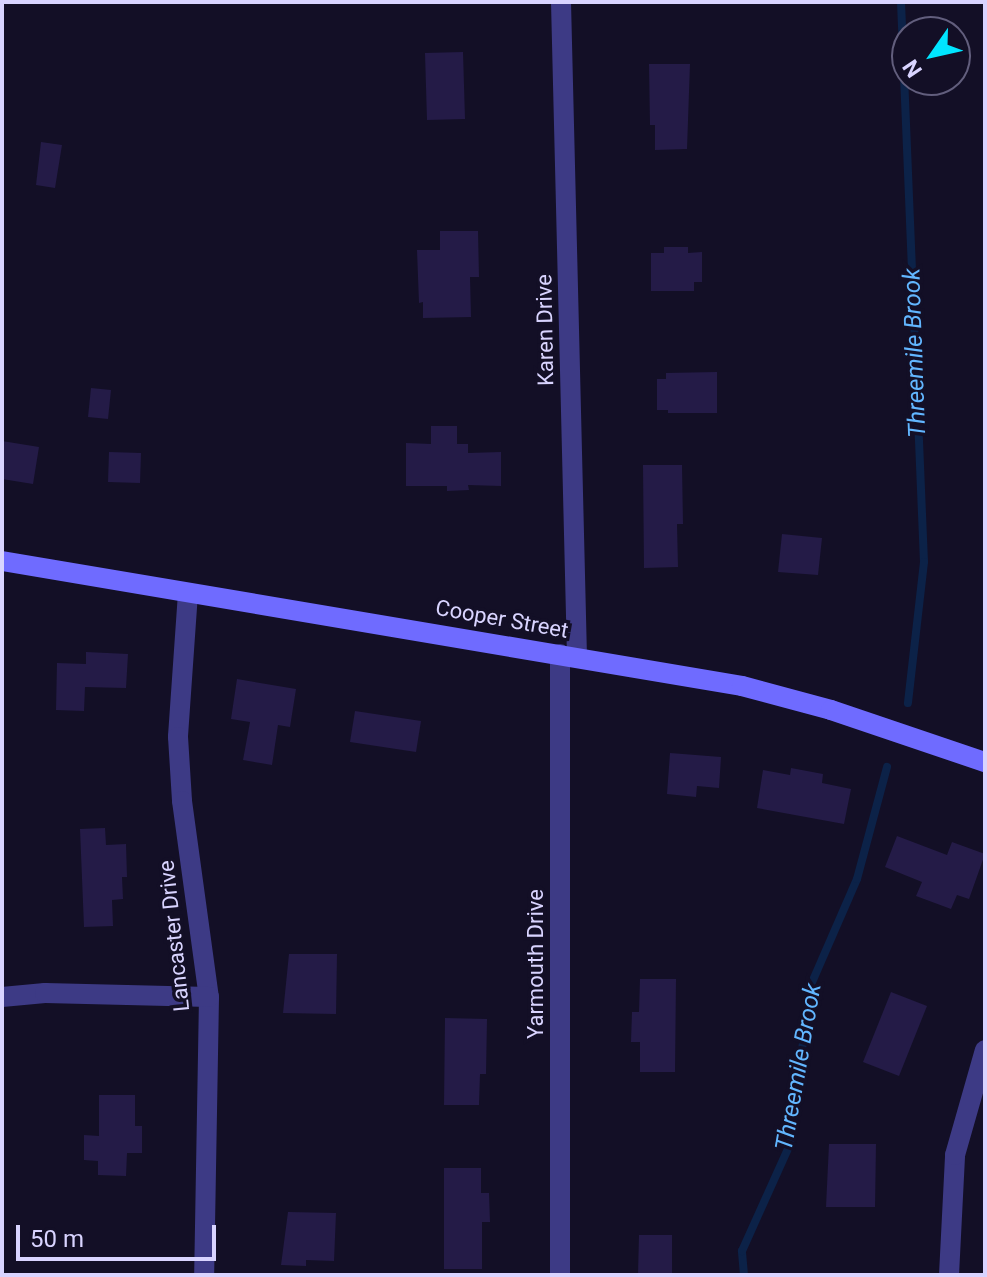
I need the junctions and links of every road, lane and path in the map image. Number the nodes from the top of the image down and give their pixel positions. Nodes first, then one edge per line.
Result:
1 (561, 2) edge
2 (2, 561) edge
3 (188, 593) junction
4 (568, 655) junction
5 (985, 762) edge
6 (2, 997) edge
7 (209, 997) junction
8 (985, 1050) edge
9 (204, 1275) edge
10 (560, 1275) edge
11 (949, 1275) edge

1 - 4 street, Karen Drive
2 - 3 street, Cooper Street
3 - 4 street, Cooper Street
3 - 7 street, Lancaster Drive
4 - 5 street, Cooper Street
4 - 10 street, Yarmouth Drive
6 - 7 street
7 - 9 street, Lancaster Drive
8 - 11 street

